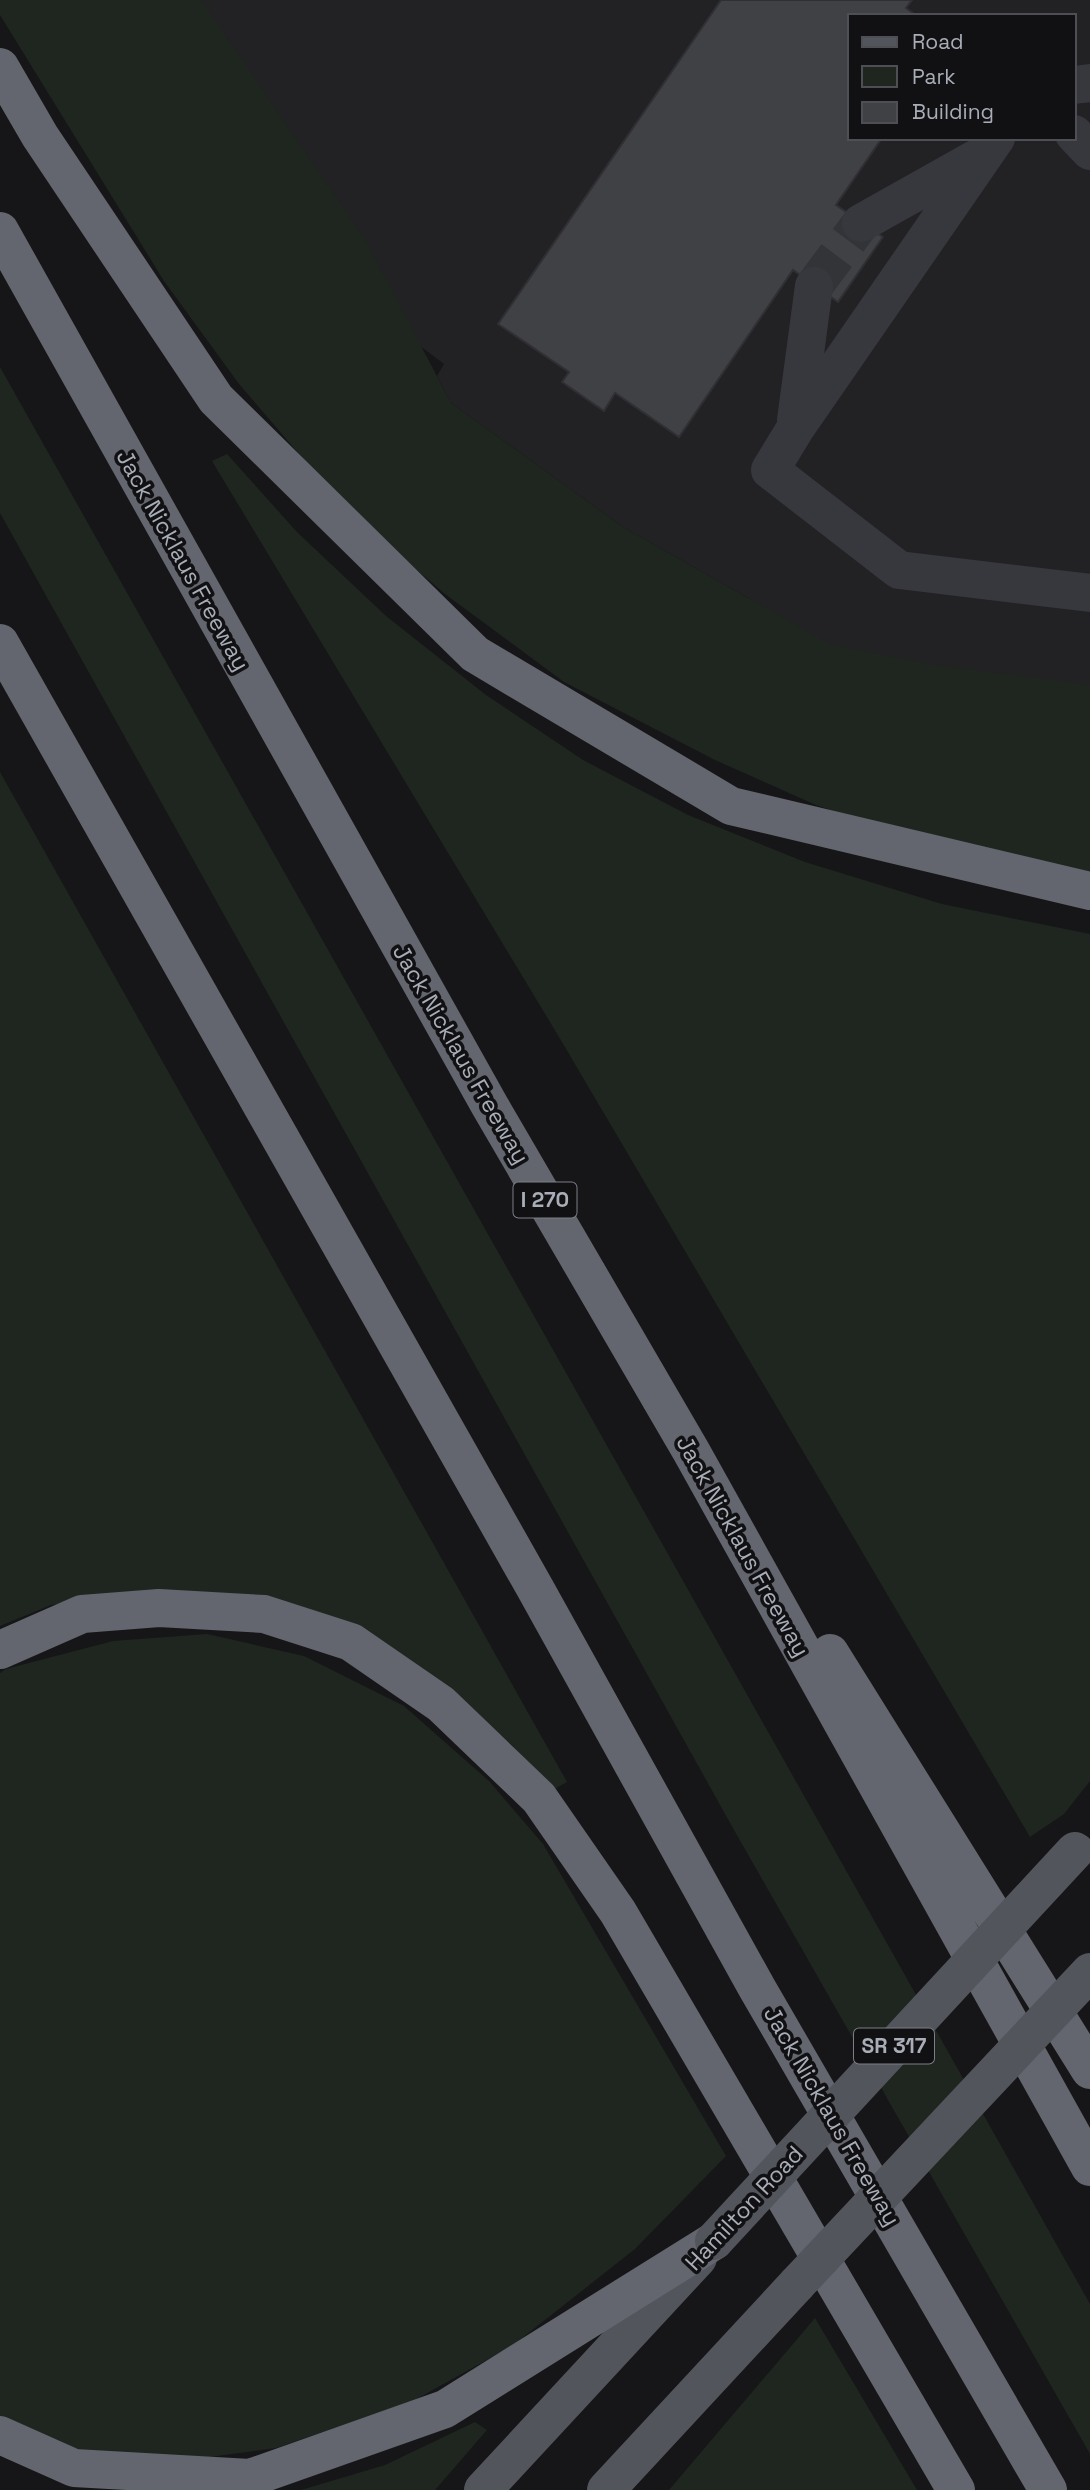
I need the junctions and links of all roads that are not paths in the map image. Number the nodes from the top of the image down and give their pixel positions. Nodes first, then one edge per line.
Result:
1 (0, 66) edge
2 (1076, 136) edge
3 (989, 147) edge
4 (1090, 151) edge
5 (861, 223) tunnel mouth
6 (0, 231) edge
7 (814, 286) tunnel mouth
8 (795, 429) junction
9 (1090, 593) edge
10 (0, 643) edge
11 (1090, 891) edge
12 (490, 1107) junction
13 (0, 1650) edge
14 (1082, 1843) edge
15 (1090, 1972) edge
16 (1090, 2070) edge
17 (1090, 2167) edge
18 (714, 2241) junction
19 (0, 2435) edge
20 (483, 2490) edge
21 (606, 2490) edge
22 (956, 2490) edge
23 (1048, 2490) edge

1 - 11 highway
2 - 4 lane
3 - 5 lane
3 - 8 lane
6 - 12 highway, Jack Nicklaus Freeway / I 270
7 - 8 lane
8 - 9 lane
10 - 23 highway, Jack Nicklaus Freeway
12 - 16 highway
12 - 17 highway, Jack Nicklaus Freeway / I 270
13 - 22 highway
14 - 18 main road, Hamilton Road / SR 317, bridge
15 - 21 main road, bridge
18 - 19 highway
18 - 20 main road, Hamilton Road / SR 317

